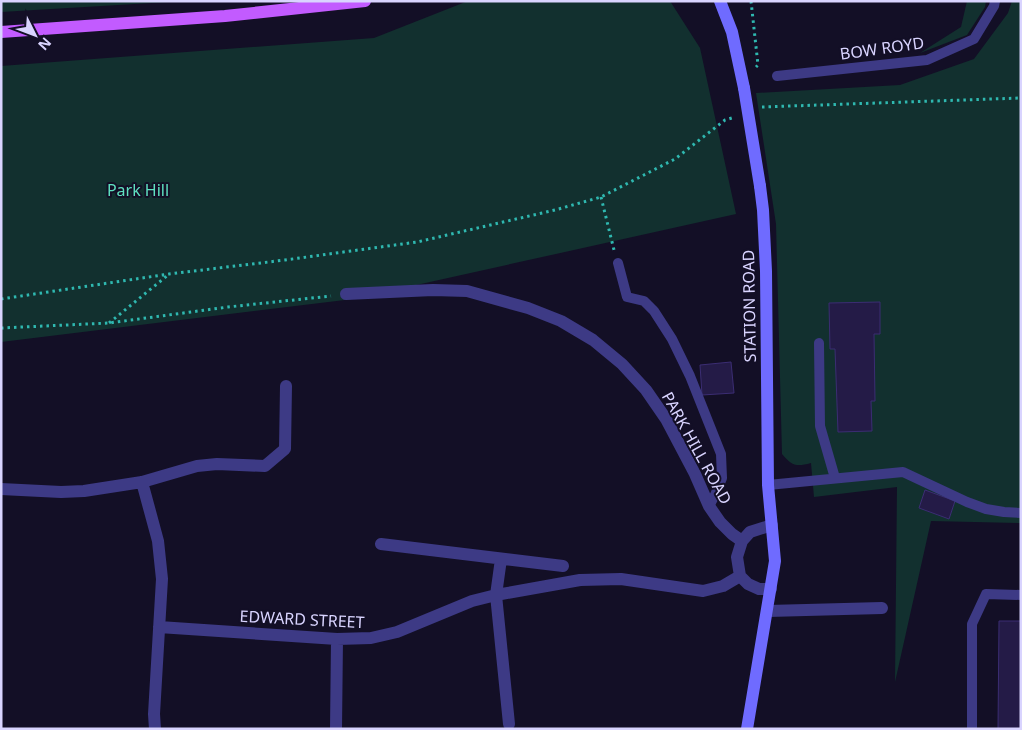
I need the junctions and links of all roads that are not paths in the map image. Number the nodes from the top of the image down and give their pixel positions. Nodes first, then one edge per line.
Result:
1 (365, 1) edge
2 (720, 1) edge
3 (995, 1) edge
4 (1, 32) edge
5 (777, 76) dead end
6 (618, 263) road end
7 (346, 294) road end
8 (819, 343) dead end
9 (286, 386) dead end
10 (835, 478) junction
11 (142, 482) junction
12 (768, 485) junction
13 (1, 489) edge
14 (709, 506) junction
15 (1021, 513) edge
16 (772, 525) junction
17 (742, 541) junction
18 (381, 544) dead end
19 (501, 559) junction
20 (563, 566) dead end
21 (740, 576) junction
22 (771, 590) junction
23 (496, 595) junction
24 (1021, 595) edge
25 (882, 608) dead end
26 (768, 611) junction
27 (159, 627) junction
28 (337, 639) junction
29 (509, 724) dead end
30 (156, 729) edge
31 (336, 729) edge
32 (748, 729) edge
33 (972, 729) edge

1 - 4 main road
2 - 12 main road, STATION ROAD, bridge
3 - 5 lane, BOW ROYD
6 - 14 lane
7 - 14 street, PARK HILL ROAD
8 - 10 lane
9 - 11 street
10 - 12 lane
10 - 15 lane
11 - 13 street
11 - 27 street
12 - 16 main road, STATION ROAD
14 - 17 street, PARK HILL ROAD
16 - 17 street
16 - 22 main road, STATION ROAD
17 - 21 street
18 - 19 street
19 - 20 street
19 - 23 street
21 - 22 street
21 - 23 street, EDWARD STREET
22 - 26 main road, STATION ROAD
23 - 28 street, EDWARD STREET
23 - 29 street
24 - 33 lane
25 - 26 street
26 - 32 main road, STATION ROAD
27 - 28 street, EDWARD STREET
27 - 30 street
28 - 31 street

